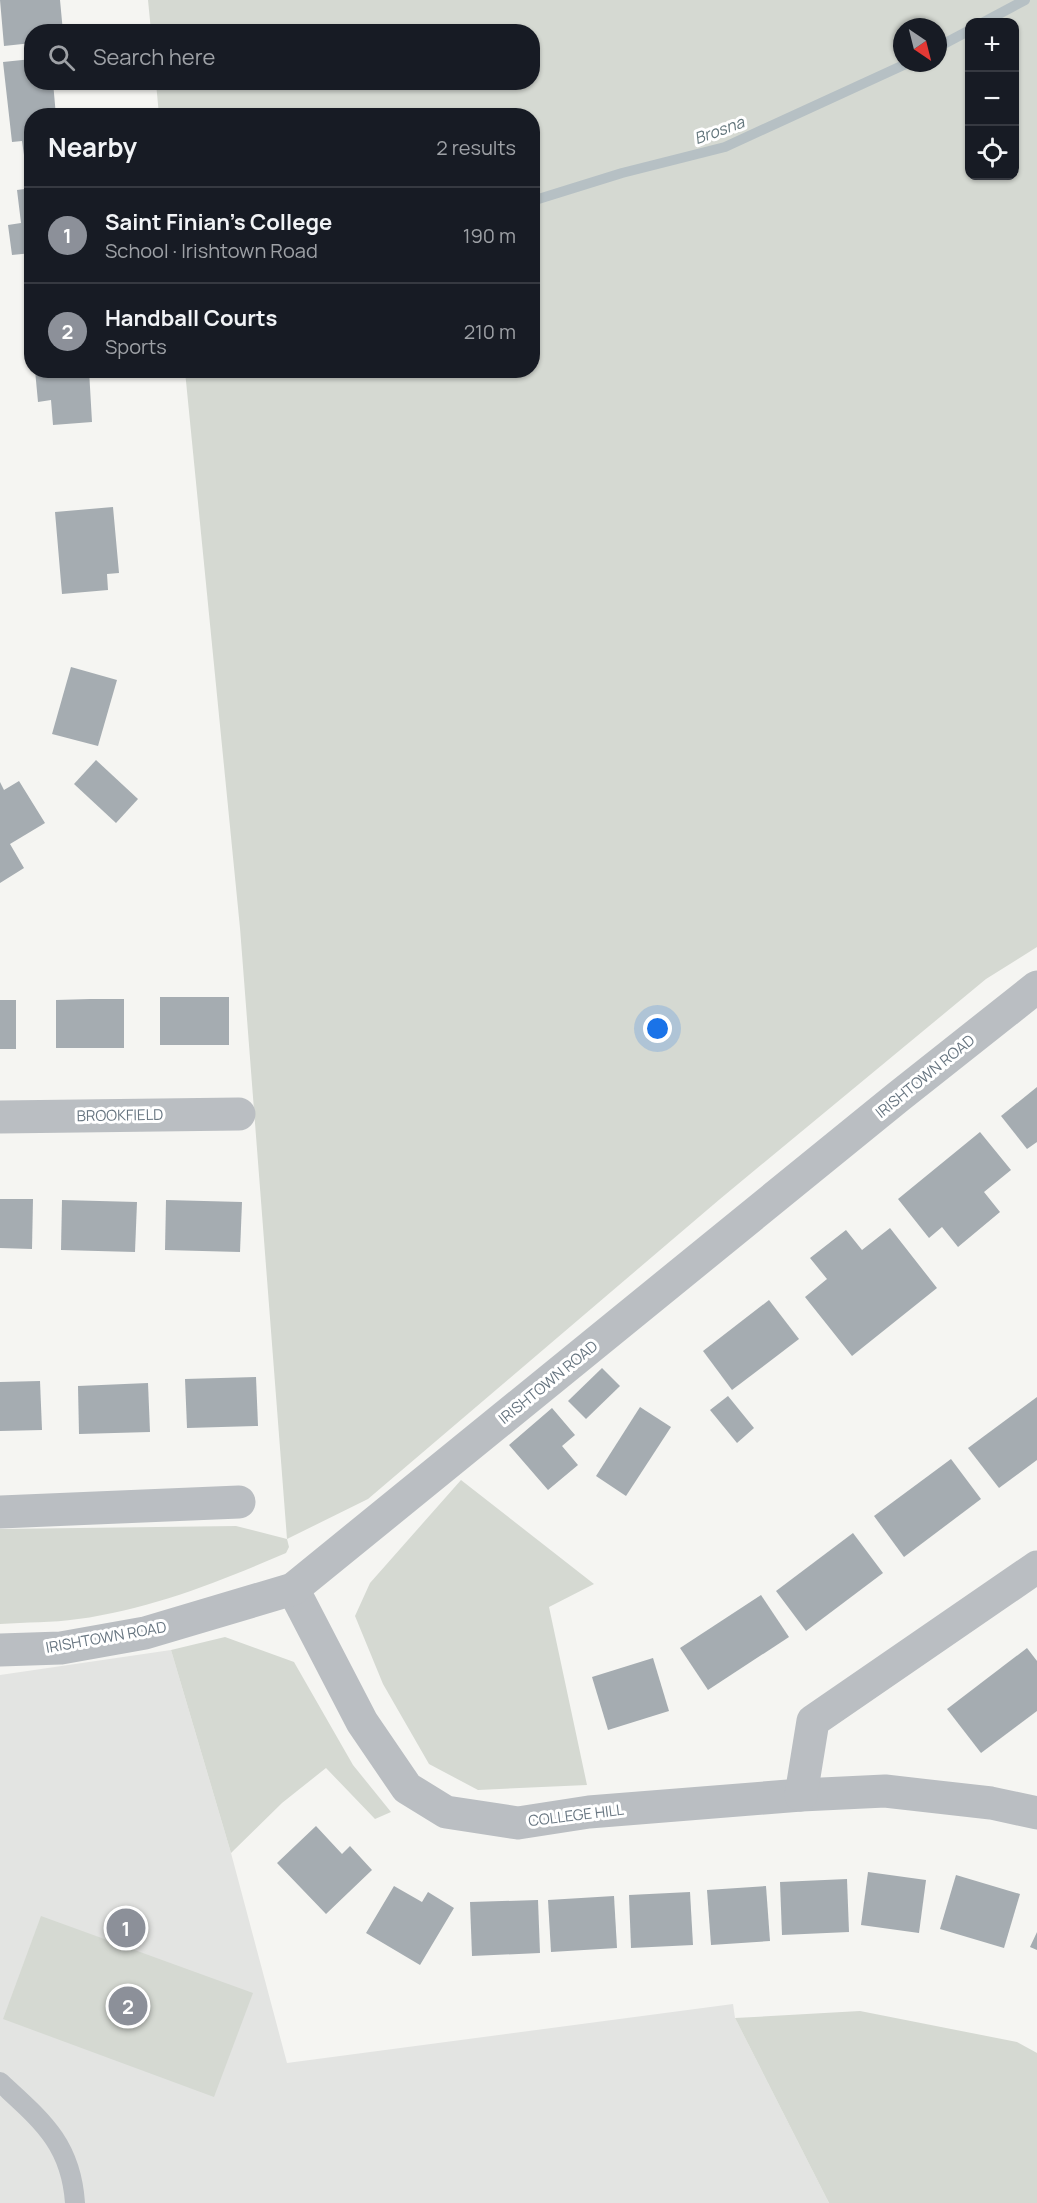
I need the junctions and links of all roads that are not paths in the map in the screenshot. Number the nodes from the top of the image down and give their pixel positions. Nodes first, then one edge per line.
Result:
1 (1037, 987) edge
2 (240, 1114) dead end
3 (0, 1117) edge
4 (239, 1502) dead end
5 (0, 1512) edge
6 (1037, 1568) edge
7 (293, 1589) junction
8 (0, 1650) edge
9 (801, 1795) junction
10 (1037, 1813) edge
11 (0, 2082) edge
12 (75, 2203) edge

1 - 7 street, IRISHTOWN ROAD
2 - 3 street, BROOKFIELD
4 - 5 street
6 - 9 street
7 - 8 street, IRISHTOWN ROAD
7 - 9 street, COLLEGE HILL
9 - 10 street, COLLEGE HILL
11 - 12 lane

